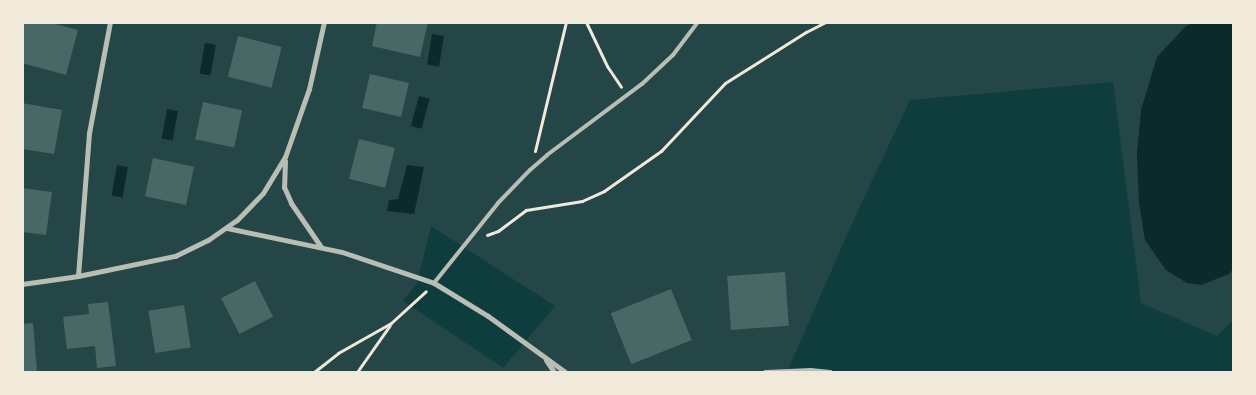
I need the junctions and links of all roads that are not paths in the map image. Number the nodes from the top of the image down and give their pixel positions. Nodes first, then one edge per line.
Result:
1 (110, 22) edge
2 (324, 22) edge
3 (698, 22) edge
4 (285, 157) junction
5 (227, 228) junction
6 (322, 247) junction
7 (78, 276) junction
8 (22, 284) edge
9 (434, 284) junction
10 (545, 358) junction
11 (554, 372) edge
12 (565, 372) edge
13 (765, 372) edge
14 (830, 372) edge

1 - 7 street
2 - 4 street
3 - 9 lane
4 - 5 street
4 - 6 street
5 - 6 street
5 - 7 street
6 - 9 street
7 - 8 street
9 - 10 street
10 - 11 street
10 - 12 street
13 - 14 street

